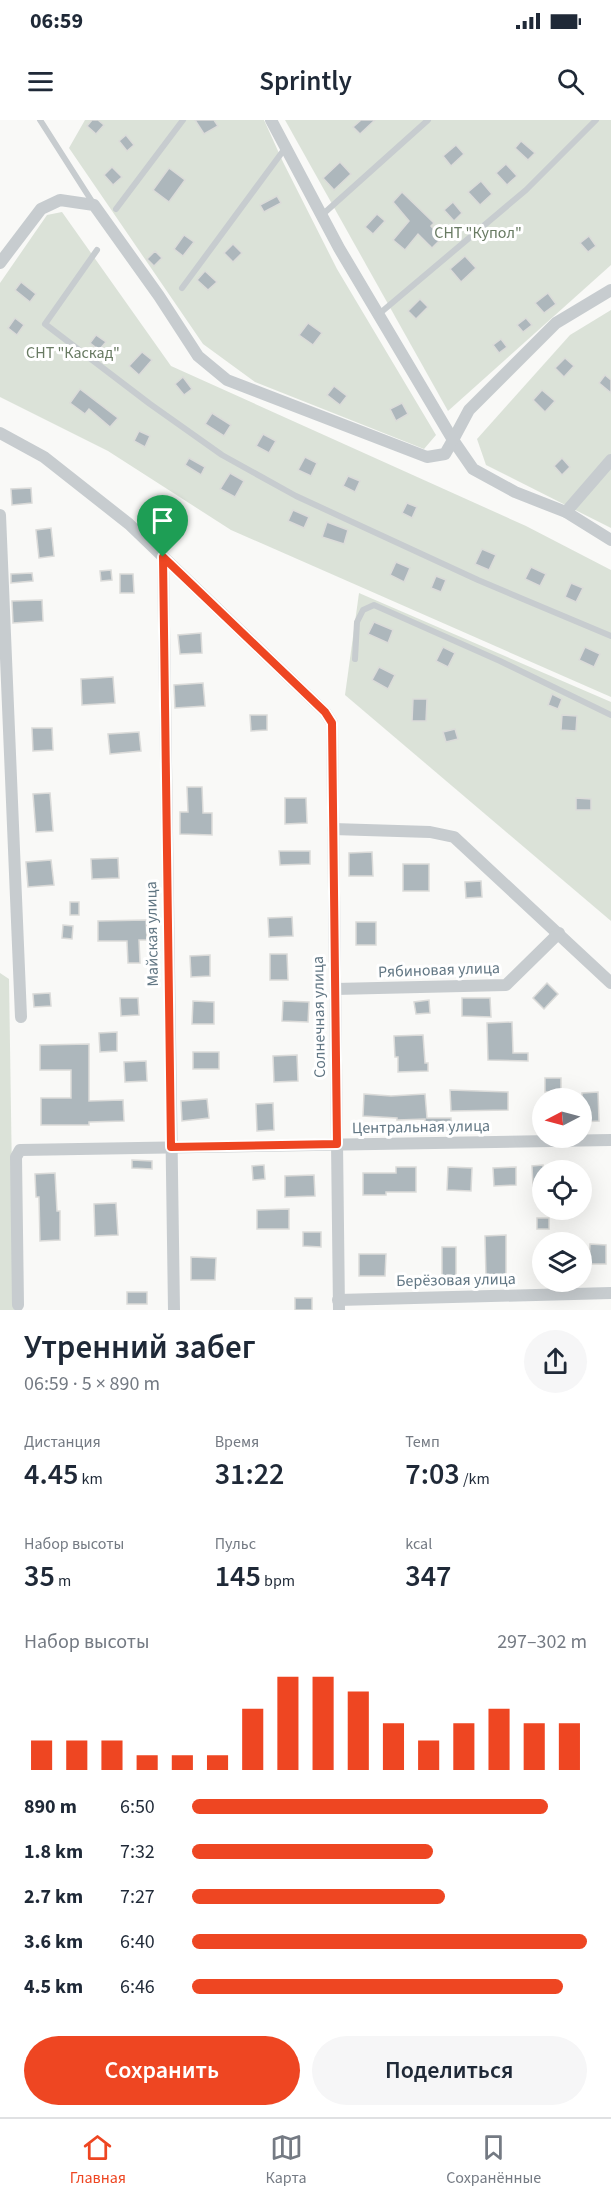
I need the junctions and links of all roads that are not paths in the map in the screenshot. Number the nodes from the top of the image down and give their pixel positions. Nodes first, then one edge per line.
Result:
1 (40, 120) edge
2 (183, 120) edge
3 (272, 120) edge
4 (428, 120) edge
5 (596, 120) edge
6 (286, 147) junction
7 (94, 205) junction
8 (116, 209) dead end
9 (322, 215) junction
10 (97, 250) dead end
11 (0, 264) edge
12 (182, 288) dead end
13 (611, 290) edge
14 (379, 315) junction
15 (0, 433) edge
16 (453, 440) junction
17 (611, 460) edge
18 (566, 512) junction
19 (0, 515) edge
20 (611, 540) edge
21 (163, 557) junction
22 (611, 636) edge
23 (354, 659) dead end
24 (611, 714) edge
25 (333, 829) junction
26 (559, 933) junction
27 (611, 983) edge
28 (335, 989) junction
29 (21, 1017) dead end
30 (611, 1140) edge
31 (337, 1144) junction
32 (171, 1147) junction
33 (611, 1293) edge
34 (18, 1305) dead end
35 (338, 1305) edge
36 (174, 1310) edge

1 - 7 lane
2 - 8 lane
3 - 6 street
4 - 9 lane
5 - 14 lane
6 - 9 street
6 - 12 lane
7 - 11 street
7 - 16 street
9 - 14 street
10 - 22 lane
13 - 16 street
14 - 16 street
15 - 21 street
16 - 18 street
17 - 18 street
18 - 20 street
19 - 29 street
21 - 25 street, Солнечная улица
21 - 32 street, Майская улица
23 - 24 lane
25 - 26 street
25 - 28 street, Солнечная улица
26 - 27 street
26 - 28 street, Рябиновая улица
28 - 31 street, Солнечная улица
30 - 31 street, Центральная улица
31 - 32 street, Центральная улица
31 - 35 street, Солнечная улица
32 - 34 street, Центральная улица
32 - 36 street, Майская улица
33 - 35 street, Берёзовая улица

